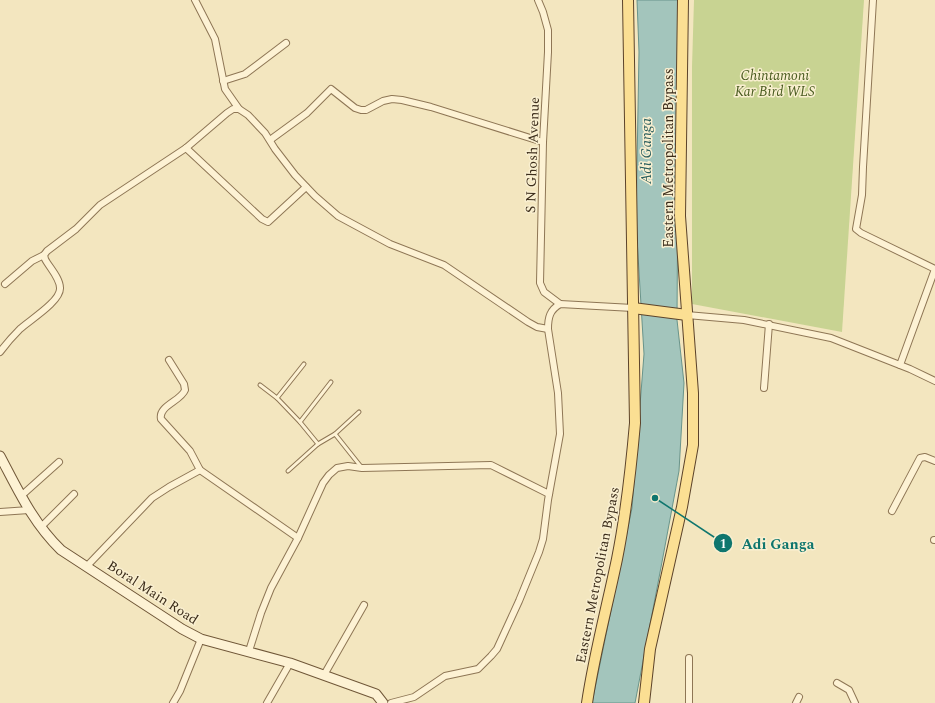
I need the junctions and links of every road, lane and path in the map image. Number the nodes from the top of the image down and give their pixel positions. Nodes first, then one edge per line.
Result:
1 (195, 0) edge
2 (538, 0) edge
3 (628, 0) edge
4 (682, 0) edge
5 (873, 0) edge
6 (286, 43) dead end
7 (223, 81) junction
8 (239, 109) junction
9 (270, 140) junction
10 (543, 142) junction
11 (186, 148) junction
12 (306, 187) junction
13 (44, 255) junction
14 (5, 284) dead end
15 (560, 304) junction
16 (633, 308) junction
17 (687, 315) junction
18 (769, 324) junction
19 (548, 329) junction
20 (0, 352) edge
21 (169, 360) dead end
22 (304, 364) dead end
23 (900, 365) junction
24 (935, 380) edge
25 (331, 382) dead end
26 (260, 385) dead end
27 (764, 388) dead end
28 (277, 398) junction
29 (359, 412) dead end
30 (300, 422) junction
31 (335, 434) junction
32 (318, 444) junction
33 (0, 456) edge
34 (935, 461) edge
35 (58, 462) dead end
36 (362, 468) junction
37 (200, 470) junction
38 (288, 471) dead end
39 (74, 494) dead end
40 (549, 494) junction
41 (21, 496) junction
42 (28, 510) junction
43 (892, 511) dead end
44 (0, 512) edge
45 (40, 528) junction
46 (298, 538) junction
47 (87, 566) junction
48 (364, 605) dead end
49 (201, 638) junction
50 (249, 651) junction
51 (689, 658) dead end
52 (290, 662) junction
53 (324, 675) junction
54 (837, 683) dead end
55 (414, 696) junction
56 (173, 703) edge
57 (267, 703) edge
58 (383, 703) edge
59 (391, 703) edge
60 (416, 703) edge
61 (587, 703) edge
62 (644, 703) edge
63 (689, 703) edge
64 (855, 703) edge

1 - 7 street
2 - 10 street, S N Ghosh Avenue
3 - 16 main road, Eastern Metropolitan Bypass
4 - 17 main road, Eastern Metropolitan Bypass
5 - 23 street
6 - 7 street
7 - 8 street
8 - 9 street
8 - 11 street
9 - 10 street
9 - 12 street
10 - 15 street, S N Ghosh Avenue
11 - 12 street
11 - 13 street
12 - 19 street
13 - 14 street
13 - 20 street
15 - 16 street
15 - 19 street
16 - 17 main road
16 - 61 main road, Eastern Metropolitan Bypass
17 - 18 street
17 - 62 main road, Eastern Metropolitan Bypass
18 - 23 street
18 - 27 street
19 - 40 street
21 - 37 street
22 - 28 lane
23 - 24 street
25 - 30 lane
26 - 28 lane
28 - 30 lane
29 - 31 lane
30 - 32 lane
31 - 32 lane
31 - 36 lane
32 - 38 lane
33 - 41 main road, Boral Main Road
34 - 43 street
35 - 41 street
36 - 40 street
36 - 46 street
37 - 46 street
37 - 47 street
39 - 45 street
40 - 55 street
41 - 42 main road, Boral Main Road
42 - 44 street
42 - 45 main road, Boral Main Road
45 - 47 main road, Boral Main Road
46 - 50 street
47 - 49 main road, Boral Main Road
48 - 53 street
49 - 50 main road, Boral Main Road
49 - 56 street
50 - 52 main road, Boral Main Road
51 - 63 street
52 - 53 main road, Boral Main Road
52 - 57 street
53 - 58 main road, Boral Main Road
54 - 64 street
55 - 59 street
55 - 60 street

